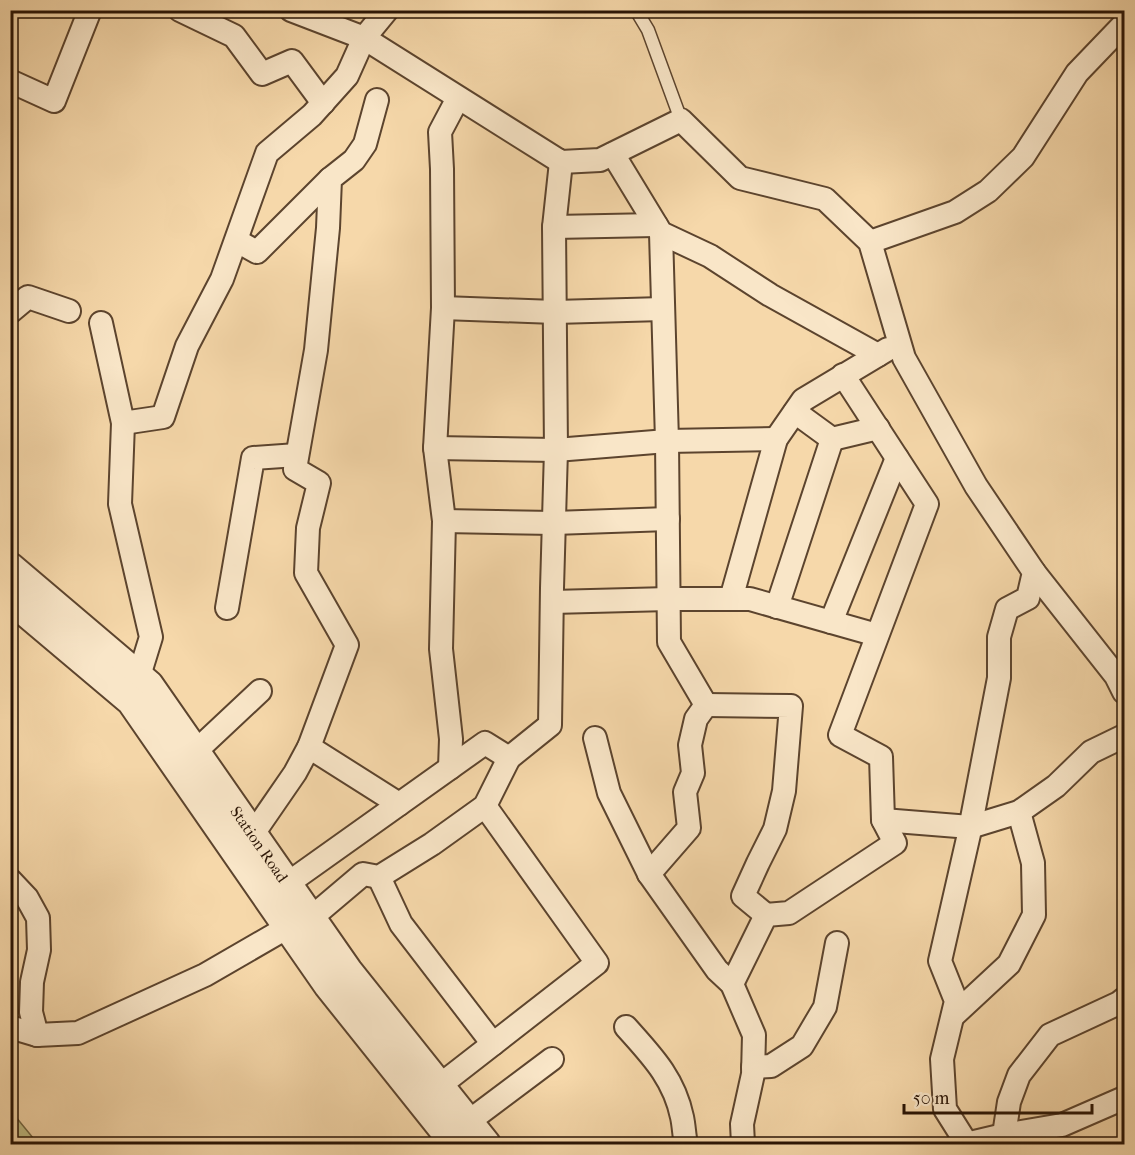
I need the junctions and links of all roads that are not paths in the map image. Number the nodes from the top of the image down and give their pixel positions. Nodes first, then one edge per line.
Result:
1 (90, 10) edge
2 (180, 10) edge
3 (291, 10) edge
4 (387, 10) edge
5 (636, 10) edge
6 (1125, 24) edge
7 (364, 38) junction
8 (10, 81) edge
9 (458, 98) junction
10 (377, 100) dead end
11 (323, 104) junction
12 (681, 120) junction
13 (613, 154) junction
14 (561, 162) junction
15 (330, 179) junction
16 (554, 227) junction
17 (658, 229) junction
18 (237, 241) junction
19 (870, 242) junction
20 (443, 308) junction
21 (663, 309) junction
22 (69, 311) dead end
23 (10, 312) edge
24 (555, 312) junction
25 (101, 323) dead end
26 (899, 342) junction
27 (878, 355) junction
28 (843, 375) junction
29 (795, 411) junction
30 (123, 423) junction
31 (878, 428) junction
32 (776, 440) junction
33 (832, 440) junction
34 (667, 441) junction
35 (435, 448) junction
36 (556, 450) junction
37 (297, 455) junction
38 (897, 458) junction
39 (668, 519) junction
40 (444, 521) junction
41 (554, 523) junction
42 (10, 567) edge
43 (1034, 572) junction
44 (10, 599) edge
45 (669, 599) junction
46 (731, 599) junction
47 (552, 602) junction
48 (777, 607) junction
49 (227, 608) dead end
50 (831, 622) junction
51 (877, 635) junction
52 (139, 676) junction
53 (260, 691) dead end
54 (1125, 692) edge
55 (706, 705) junction
56 (1125, 736) edge
57 (595, 738) dead end
58 (309, 747) junction
59 (196, 752) junction
60 (509, 758) junction
61 (450, 768) junction
62 (399, 804) junction
63 (485, 807) junction
64 (1019, 812) junction
65 (883, 820) junction
66 (970, 827) junction
67 (253, 834) junction
68 (649, 873) junction
69 (379, 878) junction
70 (10, 880) edge
71 (287, 884) junction
72 (766, 915) junction
73 (299, 922) junction
74 (837, 943) dead end
75 (732, 984) junction
76 (1125, 999) edge
77 (953, 1016) junction
78 (10, 1027) edge
79 (626, 1027) dead end
80 (37, 1035) junction
81 (493, 1044) junction
82 (552, 1059) dead end
83 (753, 1067) junction
84 (439, 1086) junction
85 (1125, 1098) edge
86 (461, 1133) edge
87 (1004, 1135) junction
88 (486, 1144) edge
89 (686, 1144) edge
90 (743, 1144) edge
91 (967, 1144) edge

1 - 8 street
2 - 11 street
3 - 7 street
4 - 7 street
5 - 12 lane
6 - 19 street
7 - 9 street
7 - 11 street
9 - 14 street
9 - 20 street
10 - 15 street
11 - 18 street
12 - 13 street
12 - 19 street
13 - 14 street
13 - 17 street
14 - 16 street
15 - 18 street
15 - 37 street
16 - 17 street
16 - 24 street
17 - 21 street
17 - 27 street
18 - 30 street
19 - 26 street
20 - 24 street
20 - 35 street
21 - 24 street
21 - 34 street
22 - 23 street
24 - 36 street
25 - 30 street
26 - 27 street
26 - 43 street
27 - 28 street
28 - 29 street
28 - 31 street
29 - 32 street
29 - 33 street
30 - 52 street
31 - 33 street
31 - 38 street
32 - 34 street
32 - 46 street
33 - 48 street
34 - 36 street
34 - 39 street
35 - 36 street
35 - 40 street
36 - 41 street
37 - 49 street
37 - 58 street
38 - 50 street
38 - 51 street
39 - 41 street
39 - 45 street
40 - 41 street
40 - 61 street
41 - 47 street
42 - 52 street, Station Road
43 - 54 street
43 - 66 street
44 - 73 street, Station Road
45 - 46 street
45 - 47 street
45 - 55 street
46 - 48 street
47 - 60 street
48 - 50 street
50 - 51 street
51 - 65 street
52 - 59 street, Station Road
53 - 59 street
55 - 68 street
55 - 72 street
56 - 64 street
57 - 68 street
58 - 62 street
58 - 67 street
59 - 67 street, Station Road
60 - 61 street
60 - 63 street
61 - 62 street
62 - 71 street
63 - 69 street
63 - 81 street
64 - 66 street
64 - 77 street
65 - 66 street
65 - 72 street
66 - 77 street
67 - 71 street, Station Road
68 - 75 street
69 - 73 street
69 - 81 street
70 - 80 street
71 - 73 street, Station Road
72 - 75 street
73 - 80 street
73 - 84 street, Station Road
73 - 86 street, Station Road
74 - 83 street
75 - 83 street
76 - 87 street
77 - 91 street
78 - 80 street
79 - 89 street
81 - 84 street
82 - 86 street
83 - 90 street
84 - 86 street, Station Road
85 - 87 street
86 - 88 street, Station Road
87 - 91 street

